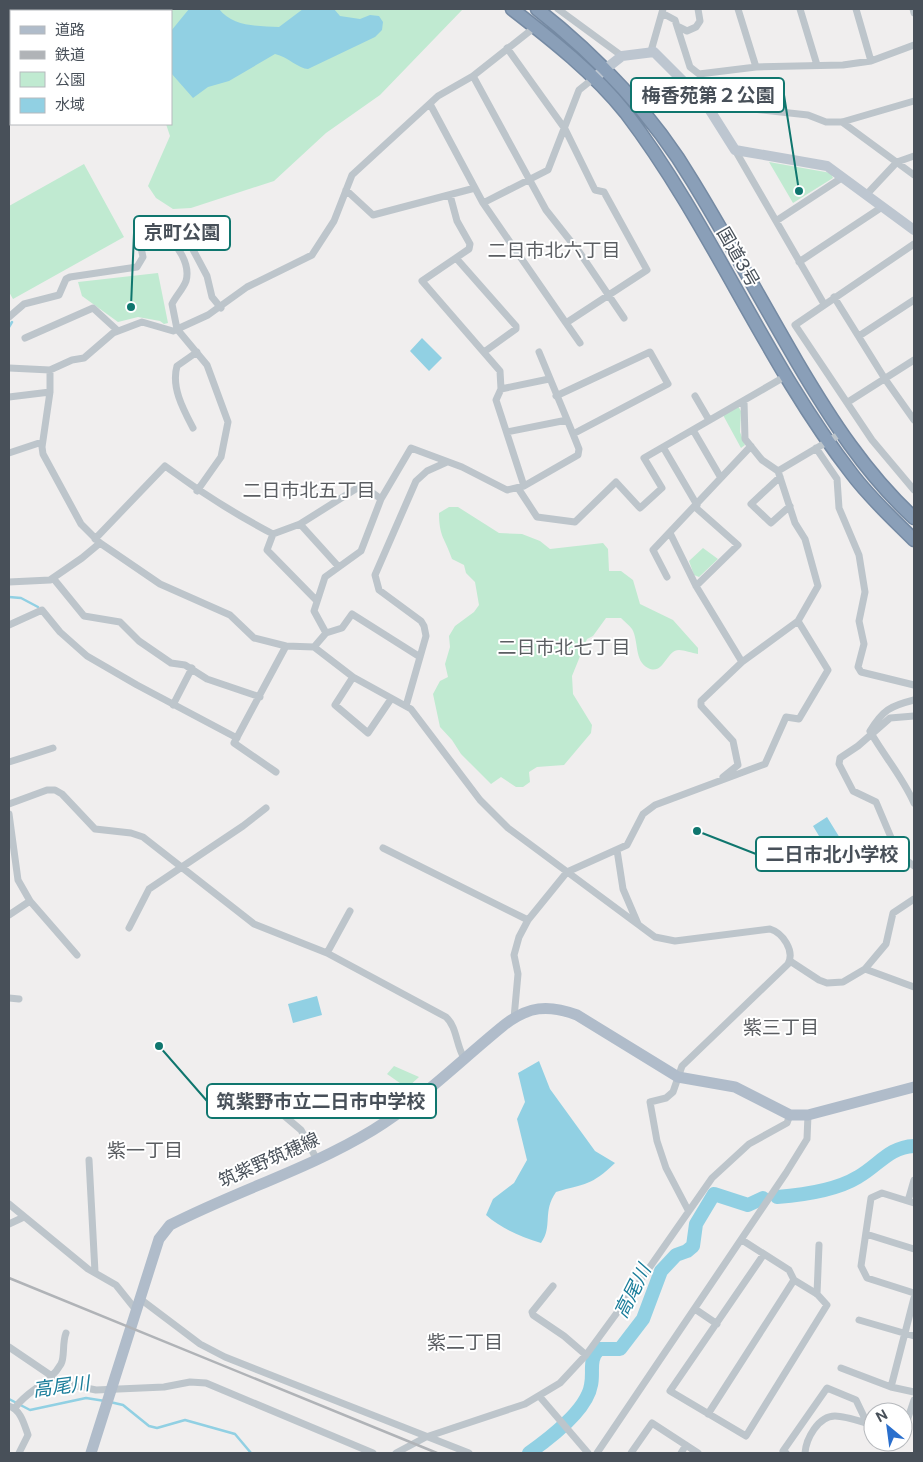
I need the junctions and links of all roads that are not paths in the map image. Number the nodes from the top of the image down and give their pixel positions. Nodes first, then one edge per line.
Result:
1 (512, 9) edge
2 (537, 9) edge
3 (558, 9) edge
4 (698, 9) edge
5 (738, 9) edge
6 (800, 9) edge
7 (856, 9) edge
8 (913, 9) edge
9 (663, 11) edge
10 (914, 13) edge
11 (535, 27) junction
12 (678, 28) junction
13 (914, 45) edge
14 (508, 48) junction
15 (651, 51) junction
16 (622, 56) junction
17 (871, 61) junction
18 (817, 65) junction
19 (756, 67) junction
20 (599, 74) junction
21 (473, 76) junction
22 (914, 101) edge
23 (430, 104) junction
24 (706, 104) junction
25 (842, 122) junction
26 (565, 129) junction
27 (735, 150) junction
28 (914, 156) edge
29 (897, 162) junction
30 (914, 175) edge
31 (843, 177) junction
32 (529, 181) junction
33 (475, 188) junction
34 (346, 190) junction
35 (867, 194) junction
36 (450, 195) junction
37 (483, 203) junction
38 (882, 207) junction
39 (776, 221) junction
40 (160, 226) junction
41 (914, 230) edge
42 (914, 244) edge
43 (456, 258) junction
44 (799, 262) junction
45 (609, 295) junction
46 (834, 298) junction
47 (914, 300) edge
48 (824, 304) junction
49 (221, 308) junction
50 (9, 317) edge
51 (624, 318) dead end
52 (566, 323) junction
53 (177, 329) junction
54 (117, 330) junction
55 (859, 336) junction
56 (25, 338) dead end
57 (580, 343) dead end
58 (197, 352) junction
59 (484, 352) junction
60 (540, 352) dead end
61 (914, 360) edge
62 (9, 368) edge
63 (50, 370) junction
64 (786, 376) junction
65 (549, 379) junction
66 (885, 379) junction
67 (501, 389) junction
68 (50, 392) junction
69 (556, 396) junction
70 (695, 396) dead end
71 (9, 397) edge
72 (744, 400) junction
73 (848, 402) junction
74 (567, 420) junction
75 (710, 420) junction
76 (914, 420) edge
77 (193, 428) dead end
78 (693, 430) junction
79 (507, 432) junction
80 (842, 433) junction
81 (573, 434) junction
82 (828, 441) junction
83 (42, 442) junction
84 (751, 446) junction
85 (663, 447) junction
86 (816, 448) junction
87 (9, 453) edge
88 (447, 462) junction
89 (779, 474) junction
90 (721, 478) junction
91 (521, 487) junction
92 (914, 490) edge
93 (197, 491) junction
94 (381, 499) junction
95 (696, 506) junction
96 (790, 506) junction
97 (914, 518) edge
98 (300, 524) junction
99 (273, 534) junction
100 (670, 534) junction
101 (914, 540) edge
102 (98, 541) junction
103 (338, 566) junction
104 (667, 577) dead end
105 (53, 578) junction
106 (9, 582) edge
107 (696, 586) junction
108 (317, 601) junction
109 (798, 621) junction
110 (9, 624) edge
111 (326, 633) junction
112 (286, 646) junction
113 (314, 648) junction
114 (420, 657) junction
115 (742, 662) junction
116 (192, 668) junction
117 (353, 677) junction
118 (914, 685) edge
119 (260, 697) junction
120 (391, 699) junction
121 (914, 700) edge
122 (173, 704) junction
123 (406, 706) junction
124 (914, 716) edge
125 (868, 736) junction
126 (237, 738) junction
127 (53, 748) dead end
128 (9, 762) edge
129 (276, 772) dead end
130 (717, 782) junction
131 (914, 803) edge
132 (9, 804) edge
133 (266, 808) dead end
134 (9, 814) edge
135 (383, 848) dead end
136 (617, 850) junction
137 (914, 866) edge
138 (183, 867) junction
139 (567, 872) junction
140 (914, 899) edge
141 (30, 901) junction
142 (350, 911) dead end
143 (9, 915) edge
144 (528, 920) junction
145 (639, 926) junction
146 (128, 928) dead end
147 (328, 953) junction
148 (77, 955) dead end
149 (790, 961) junction
150 (865, 969) junction
151 (914, 987) edge
152 (9, 998) edge
153 (18, 998) dead end
154 (514, 1018) junction
155 (464, 1058) junction
156 (678, 1077) junction
157 (914, 1087) edge
158 (262, 1097) dead end
159 (790, 1115) junction
160 (808, 1115) junction
161 (316, 1158) junction
162 (89, 1160) dead end
163 (914, 1180) edge
164 (911, 1202) edge
165 (9, 1204) edge
166 (688, 1210) junction
167 (24, 1217) junction
168 (9, 1224) edge
169 (866, 1234) junction
170 (742, 1240) junction
171 (819, 1246) dead end
172 (914, 1249) edge
173 (764, 1254) junction
174 (95, 1272) junction
175 (794, 1280) junction
176 (553, 1286) dead end
177 (914, 1292) edge
178 (817, 1294) junction
179 (914, 1298) edge
180 (138, 1304) junction
181 (695, 1309) junction
182 (859, 1320) dead end
183 (717, 1324) junction
184 (66, 1333) dead end
185 (903, 1334) junction
186 (914, 1336) edge
187 (9, 1347) edge
188 (586, 1355) junction
189 (841, 1368) dead end
190 (51, 1377) junction
191 (891, 1387) junction
192 (110, 1391) junction
193 (914, 1392) edge
194 (540, 1397) junction
195 (16, 1405) edge
196 (863, 1412) edge
197 (708, 1414) junction
198 (863, 1422) edge
199 (426, 1437) junction
200 (686, 1446) junction
201 (19, 1453) edge
202 (91, 1453) edge
203 (373, 1453) edge
204 (396, 1453) edge
205 (469, 1453) edge
206 (588, 1453) edge
207 (597, 1453) edge
208 (631, 1453) edge
209 (681, 1453) edge
210 (698, 1453) edge
211 (786, 1453) edge
212 (805, 1453) edge

1 - 11 highway, 国道3号
2 - 20 highway, 国道3号
3 - 16 street
4 - 12 street
5 - 19 street
6 - 18 street
7 - 17 street
8 - 10 street
9 - 12 street
9 - 15 street
11 - 14 street
11 - 20 highway, 国道3号
12 - 19 street
13 - 17 street
14 - 21 street
14 - 26 street
15 - 16 street
15 - 24 street
16 - 20 street
17 - 18 street
18 - 19 street
20 - 26 street
20 - 64 highway, 国道3号
20 - 80 highway, 国道3号
21 - 23 street
21 - 32 street
22 - 25 street
23 - 33 street
23 - 34 street
24 - 25 street
24 - 27 street
25 - 29 street
26 - 32 street
26 - 45 street
27 - 31 street
27 - 39 street
28 - 29 street
29 - 30 street
29 - 35 street
31 - 35 street
31 - 39 street
32 - 37 street
32 - 45 street
33 - 36 street
33 - 37 street
34 - 36 street
34 - 49 street
35 - 38 street
36 - 43 street
37 - 52 street
38 - 41 street
38 - 44 street
39 - 44 street
40 - 49 street
40 - 50 street
40 - 53 street
42 - 46 street
43 - 59 street
43 - 59 street
44 - 48 street
45 - 51 street
45 - 52 street
46 - 48 street
46 - 55 street
47 - 55 street
48 - 73 street
49 - 53 street
52 - 57 street
53 - 54 street
53 - 58 street
54 - 56 street
54 - 63 street
55 - 66 street
58 - 77 street
58 - 93 street
59 - 67 street
60 - 65 street
61 - 66 street
62 - 63 street
63 - 68 street
64 - 72 street
64 - 82 highway, 国道3号
65 - 67 street
65 - 69 street
66 - 73 street
66 - 76 street
67 - 79 street
68 - 71 street
68 - 83 street
69 - 74 street
69 - 81 street
70 - 75 street
72 - 75 street
72 - 84 street
73 - 92 street
74 - 79 street
74 - 81 street
75 - 78 street
78 - 85 street
78 - 90 street
79 - 91 street
80 - 82 street
80 - 97 highway, 国道3号
81 - 91 street
82 - 86 street
82 - 101 highway, 国道3号
83 - 87 street
83 - 102 street
84 - 89 street
84 - 90 street
85 - 91 street
85 - 95 street
86 - 89 street
86 - 118 street
88 - 91 street
88 - 94 street
88 - 114 street
89 - 96 street
89 - 96 street
90 - 95 street
93 - 99 street
93 - 102 street
94 - 98 street
94 - 103 street
95 - 100 street
95 - 107 street
96 - 109 street
98 - 99 street
98 - 103 street
99 - 108 street
100 - 104 street
100 - 107 street
102 - 105 street
102 - 112 street
103 - 108 street
105 - 106 street
105 - 116 street
107 - 115 street
108 - 111 street
109 - 115 street
109 - 130 street
110 - 122 street
111 - 113 street
111 - 114 street
112 - 113 street
112 - 119 street
113 - 117 street
114 - 123 street
115 - 130 street
116 - 119 street
116 - 122 street
117 - 120 street
117 - 120 street
119 - 126 street
120 - 123 street
121 - 125 street
122 - 126 street
123 - 139 street
124 - 125 street
125 - 131 street
125 - 137 street
126 - 129 street
127 - 128 street
130 - 136 street
132 - 138 street
133 - 138 street
134 - 141 street
135 - 144 street
136 - 139 street
136 - 145 street
138 - 146 street
138 - 147 street
139 - 144 street
139 - 145 street
140 - 150 street
141 - 143 street
141 - 148 street
142 - 147 street
144 - 154 street
145 - 149 street
147 - 155 street
149 - 150 street
149 - 156 street
150 - 151 street
152 - 153 street
154 - 155 main road, 筑紫野筑穂線
154 - 156 main road, 筑紫野筑穂線
155 - 161 main road, 筑紫野筑穂線
156 - 159 main road, 筑紫野筑穂線
156 - 166 street
157 - 160 main road, 筑紫野筑穂線
158 - 161 street
159 - 160 main road, 筑紫野筑穂線
159 - 166 street
160 - 170 street
161 - 180 main road, 筑紫野筑穂線
162 - 174 street
163 - 164 street
164 - 169 street
165 - 167 street
166 - 188 street
167 - 168 street
167 - 174 street
169 - 172 street
169 - 177 street
170 - 173 street
170 - 181 street
171 - 178 street
173 - 175 street
173 - 183 street
174 - 180 street
175 - 178 street
175 - 197 street
176 - 188 street
178 - 197 street
179 - 185 street
180 - 192 main road, 筑紫野筑穂線
180 - 199 street
181 - 183 street
181 - 207 street
182 - 185 street
183 - 197 street
184 - 190 street
185 - 186 street
185 - 191 street
187 - 190 street
188 - 194 street
189 - 191 street
190 - 192 street
190 - 195 street
191 - 193 street
192 - 202 main road, 筑紫野筑穂線
192 - 203 street
194 - 199 street
194 - 206 street
195 - 201 street
196 - 211 street
198 - 212 street
199 - 204 street
199 - 205 street
200 - 208 street
200 - 209 street
200 - 210 street

